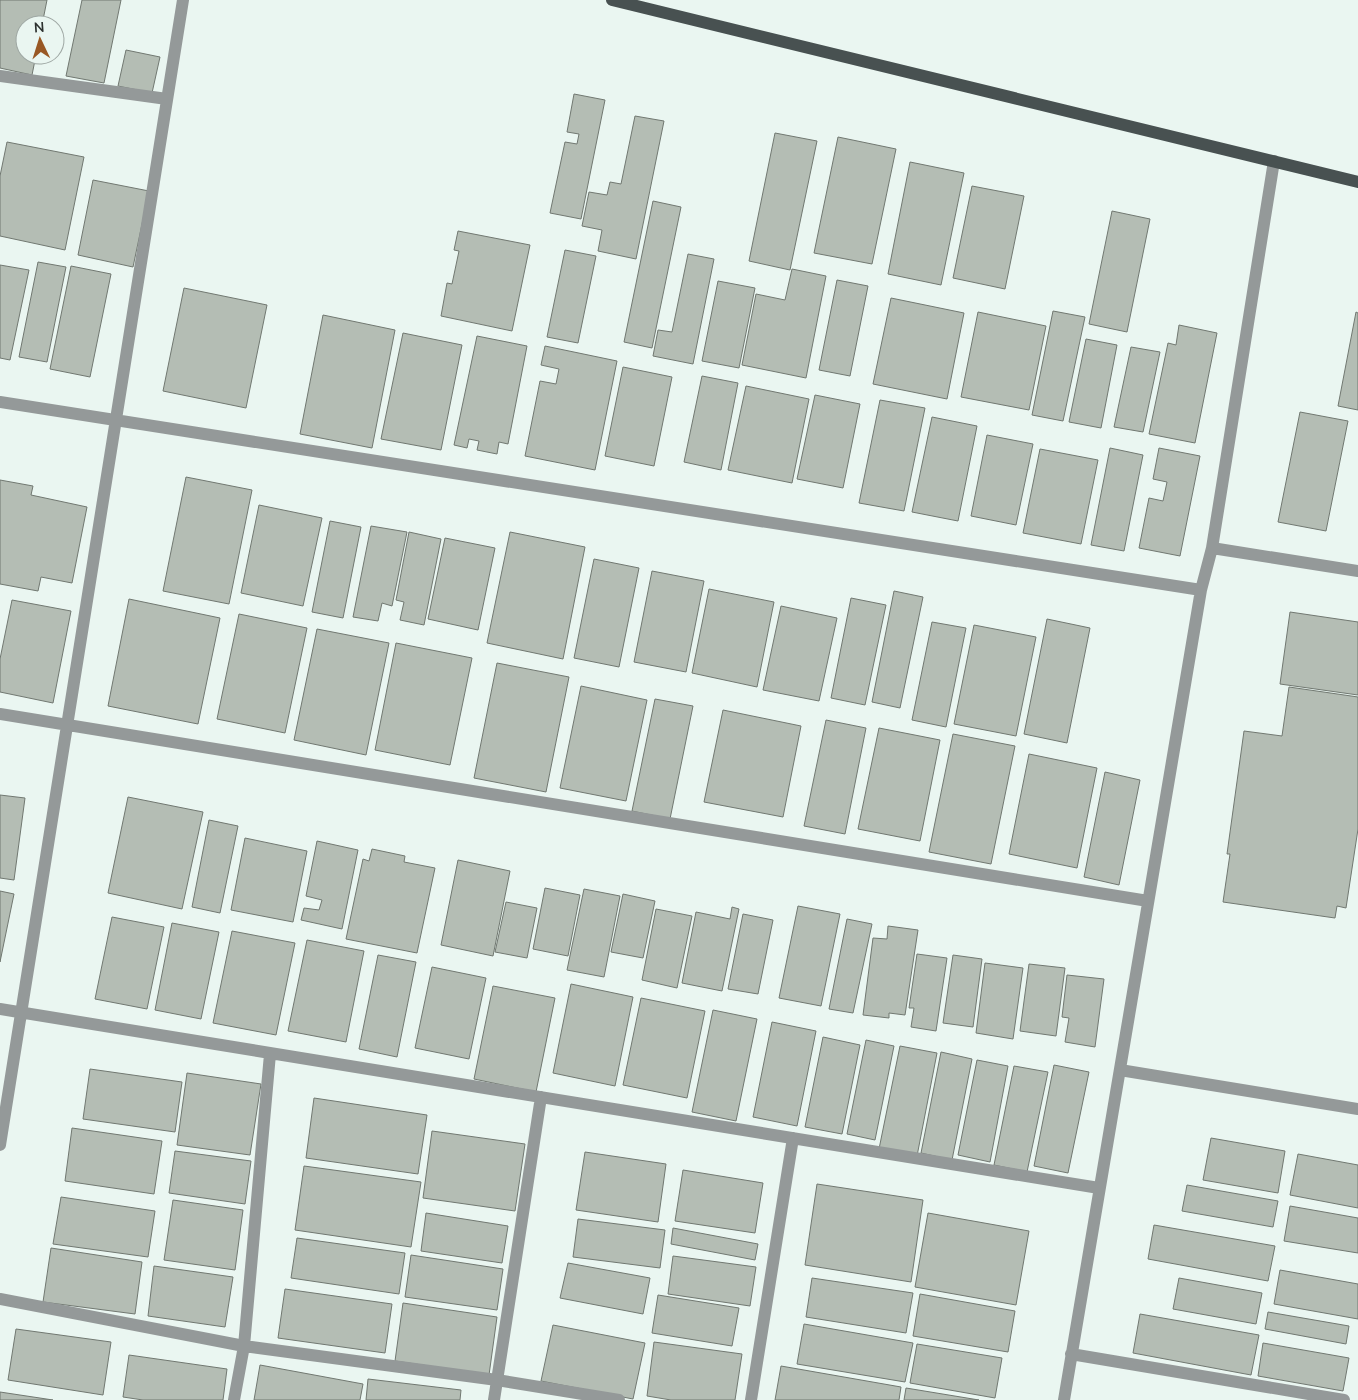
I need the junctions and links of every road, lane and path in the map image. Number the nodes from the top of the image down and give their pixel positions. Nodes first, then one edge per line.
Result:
1 (183, 0) edge
2 (612, 0) edge
3 (0, 76) edge
4 (167, 100) junction
5 (1274, 161) junction
6 (1358, 182) edge
7 (0, 402) edge
8 (116, 420) junction
9 (1212, 548) junction
10 (1358, 571) edge
11 (1202, 590) junction
12 (0, 714) edge
13 (67, 725) junction
14 (1148, 900) junction
15 (0, 1010) edge
16 (21, 1013) junction
17 (270, 1054) junction
18 (1120, 1070) junction
19 (541, 1097) junction
20 (1358, 1108) edge
21 (793, 1138) junction
22 (0, 1145) edge
23 (1099, 1188) junction
24 (0, 1299) edge
25 (244, 1346) junction
26 (1071, 1354) junction
27 (497, 1380) junction
28 (234, 1400) edge
29 (494, 1400) edge
30 (619, 1400) edge
31 (751, 1400) edge
32 (1064, 1400) edge
33 (1344, 1400) edge

1 - 4 street
2 - 5 main road
3 - 4 street
4 - 8 street
5 - 6 main road
5 - 9 street
7 - 8 street
8 - 11 street
8 - 13 street
9 - 10 street
9 - 11 street
11 - 14 street
12 - 13 street
13 - 14 street
13 - 16 street
14 - 18 street
15 - 16 street
16 - 17 street
16 - 22 street
17 - 19 street
17 - 25 street
18 - 20 street
18 - 23 street
19 - 21 street
19 - 27 street
21 - 23 street
21 - 31 street
23 - 26 street
24 - 25 street
25 - 27 street
25 - 28 street
26 - 32 street
26 - 33 street
27 - 29 street
27 - 30 street

